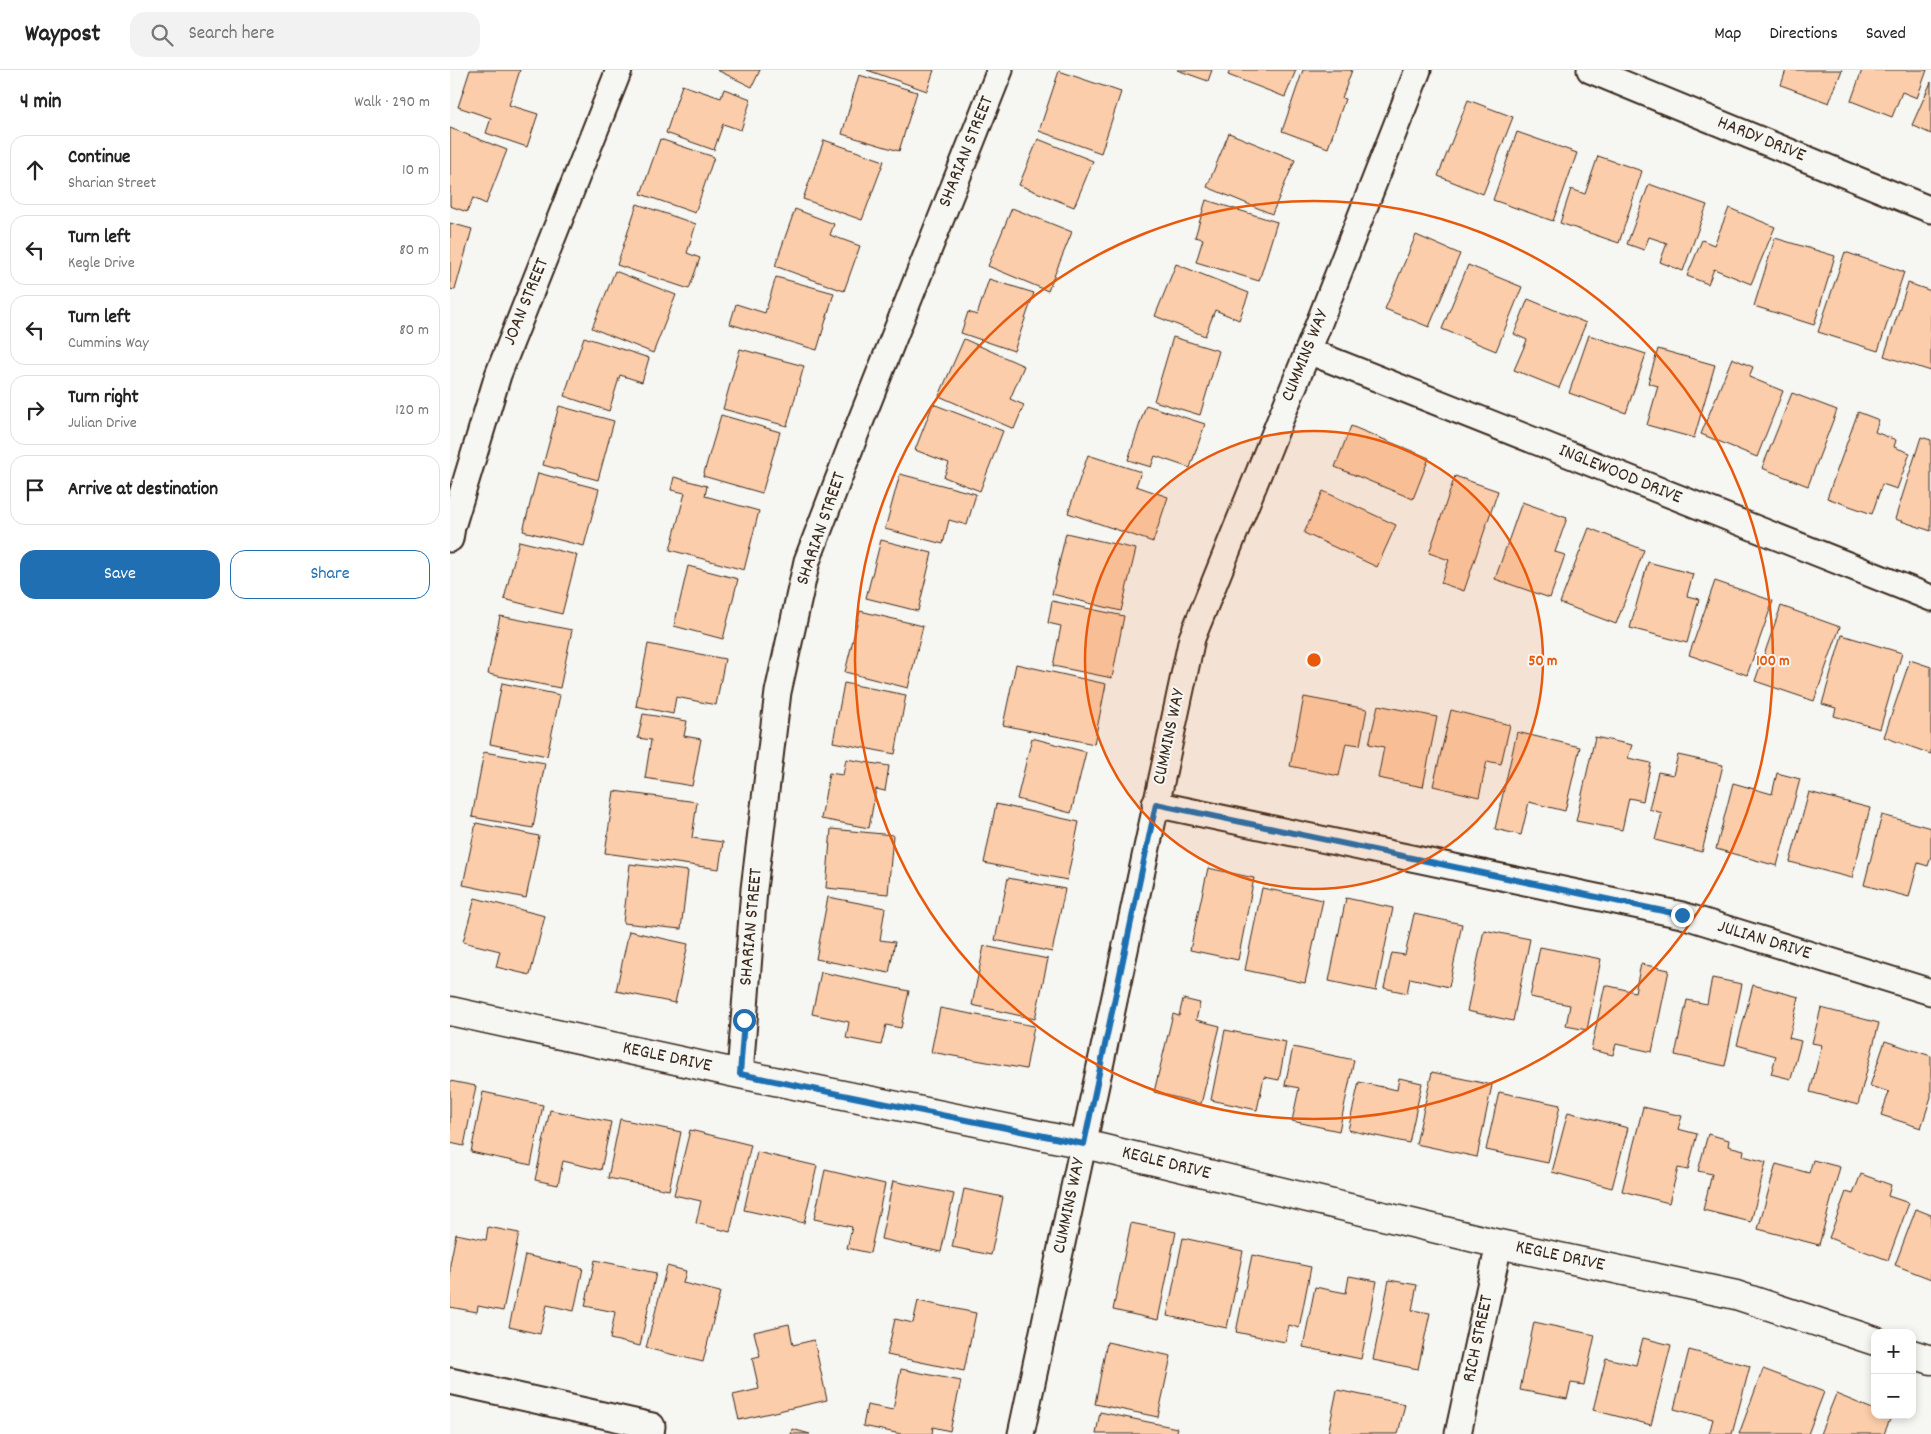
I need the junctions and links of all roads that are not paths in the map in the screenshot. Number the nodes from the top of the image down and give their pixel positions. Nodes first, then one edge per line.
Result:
1 (619, 70) edge
2 (1000, 70) edge
3 (1418, 70) edge
4 (1590, 70) edge
5 (1931, 210) edge
6 (1308, 351) junction
7 (450, 539) edge
8 (1931, 598) edge
9 (1156, 804) junction
10 (1931, 992) edge
11 (450, 1011) edge
12 (740, 1074) junction
13 (1084, 1144) junction
14 (1499, 1244) junction
15 (1871, 1341) edge
16 (1916, 1355) edge
17 (1931, 1360) edge
18 (450, 1381) edge
19 (652, 1430) edge
20 (1021, 1434) edge
21 (1458, 1434) edge

1 - 7 street, JOAN STREET
2 - 12 street, SHARIAN STREET
3 - 6 street, CUMMINS WAY
4 - 5 street, HARDY DRIVE
6 - 8 street, INGLEWOOD DRIVE
6 - 9 street, CUMMINS WAY
9 - 10 street, JULIAN DRIVE
9 - 13 street, CUMMINS WAY
11 - 12 street, KEGLE DRIVE
12 - 13 street, KEGLE DRIVE
13 - 14 street, KEGLE DRIVE
13 - 20 street, CUMMINS WAY
14 - 15 street, KEGLE DRIVE
14 - 21 street, RICH STREET
16 - 17 street
18 - 19 street

